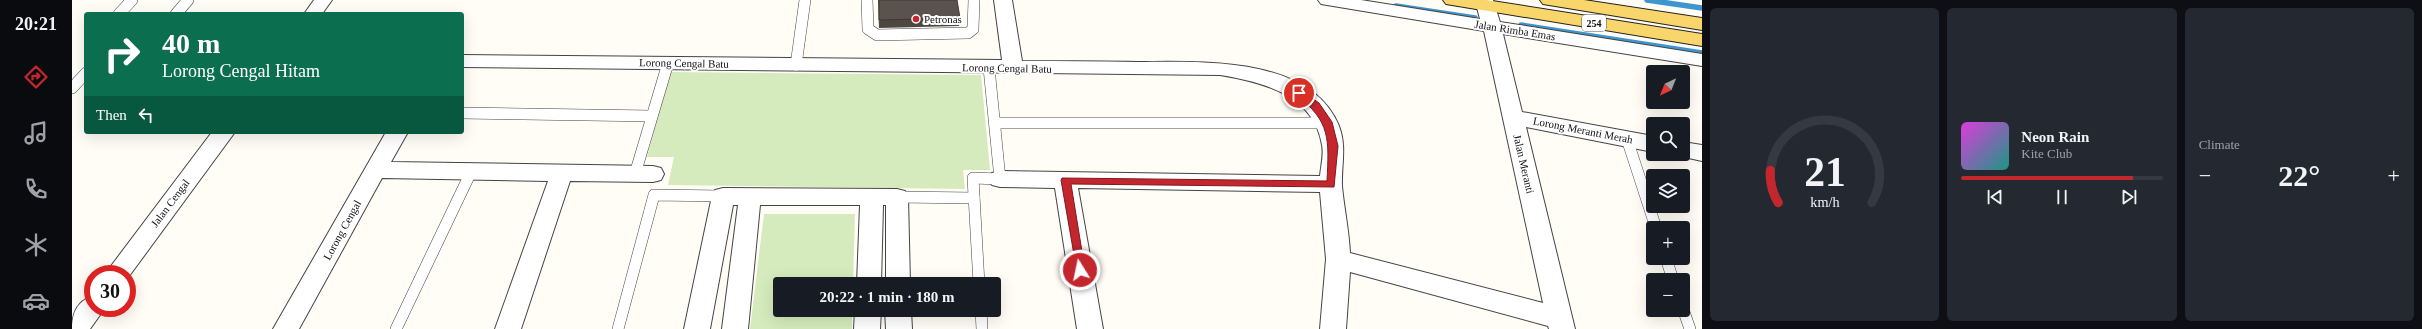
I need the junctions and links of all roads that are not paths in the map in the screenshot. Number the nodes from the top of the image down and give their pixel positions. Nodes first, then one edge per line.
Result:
1 (132, 0) edge
2 (188, 0) edge
3 (323, 0) edge
4 (805, 0) edge
5 (867, 0) edge
6 (974, 0) edge
7 (1003, 0) edge
8 (1327, 0) edge
9 (1452, 0) edge
10 (1549, 0) edge
11 (1485, 3) edge
12 (121, 12) edge
13 (178, 12) edge
14 (314, 12) edge
15 (1702, 24) edge
16 (1492, 26) junction
17 (1702, 40) edge
18 (1702, 60) edge
19 (464, 61) edge
20 (668, 63) junction
21 (796, 65) junction
22 (989, 68) junction
23 (1013, 68) junction
24 (84, 75) edge
25 (72, 88) edge
26 (464, 113) edge
27 (652, 116) junction
28 (1513, 117) junction
29 (1328, 122) junction
30 (995, 123) junction
31 (222, 134) edge
32 (396, 134) edge
33 (1627, 139) junction
34 (1646, 143) edge
35 (1690, 151) edge
36 (1702, 153) edge
37 (375, 170) junction
38 (471, 172) junction
39 (562, 173) junction
40 (644, 174) joint
41 (1000, 179) junction
42 (1066, 180) junction
43 (1331, 184) junction
44 (723, 196) junction
45 (750, 196) junction
46 (872, 197) junction
47 (897, 197) junction
48 (974, 198) junction
49 (1654, 221) edge
50 (1338, 259) junction
51 (124, 265) edge
52 (869, 277) edge
53 (898, 277) edge
54 (979, 277) edge
55 (84, 317) edge
56 (868, 317) edge
57 (898, 317) edge
58 (981, 317) edge
59 (1686, 317) edge
60 (1561, 324) edge
61 (75, 329) edge
62 (286, 329) edge
63 (396, 329) edge
64 (508, 329) edge
65 (618, 329) edge
66 (697, 329) edge
67 (735, 329) edge
68 (867, 329) edge
69 (899, 329) edge
70 (982, 329) edge
71 (1090, 329) edge
72 (1333, 329) edge
73 (1690, 329) edge

1 - 12 lane
2 - 13 lane
3 - 14 street
4 - 21 lane
5 - 6 lane
7 - 23 street
8 - 16 street, Jalan Rimba Emas
9 - 11 main road, 254
10 - 15 main road, 254
11 - 16 street, Jalan Meranti
11 - 17 main road, 254
16 - 18 street, Jalan Rimba Emas
16 - 28 street, Jalan Meranti
19 - 20 street, Lorong Cengal Batu
20 - 21 street, Lorong Cengal Batu
20 - 27 lane
21 - 22 street, Lorong Cengal Batu
22 - 23 street, Lorong Cengal Batu
22 - 30 lane
23 - 29 street, Lorong Cengal Batu
24 - 25 lane
26 - 27 lane
27 - 40 lane
28 - 33 street, Lorong Meranti Merah
28 - 60 street, Jalan Meranti
29 - 30 lane
29 - 43 street, Lorong Cengal Batu
30 - 41 lane
31 - 51 street, Jalan Cengal
32 - 37 street, Lorong Cengal
33 - 34 street, Lorong Meranti Merah
33 - 49 lane
35 - 36 street
37 - 38 street
37 - 62 street, Lorong Cengal
38 - 39 street
38 - 63 lane
39 - 40 street
39 - 64 street
41 - 42 street
41 - 48 lane
42 - 43 street
42 - 71 street
43 - 50 street, Lorong Cengal Batu
44 - 45 street
44 - 65 lane
44 - 66 street
45 - 46 street
45 - 67 street
46 - 47 street
46 - 52 street
47 - 48 lane
47 - 53 street
48 - 54 lane
50 - 60 street
50 - 72 street, Lorong Cengal Batu
55 - 61 street
56 - 68 street
57 - 69 street
58 - 70 lane
59 - 73 lane

